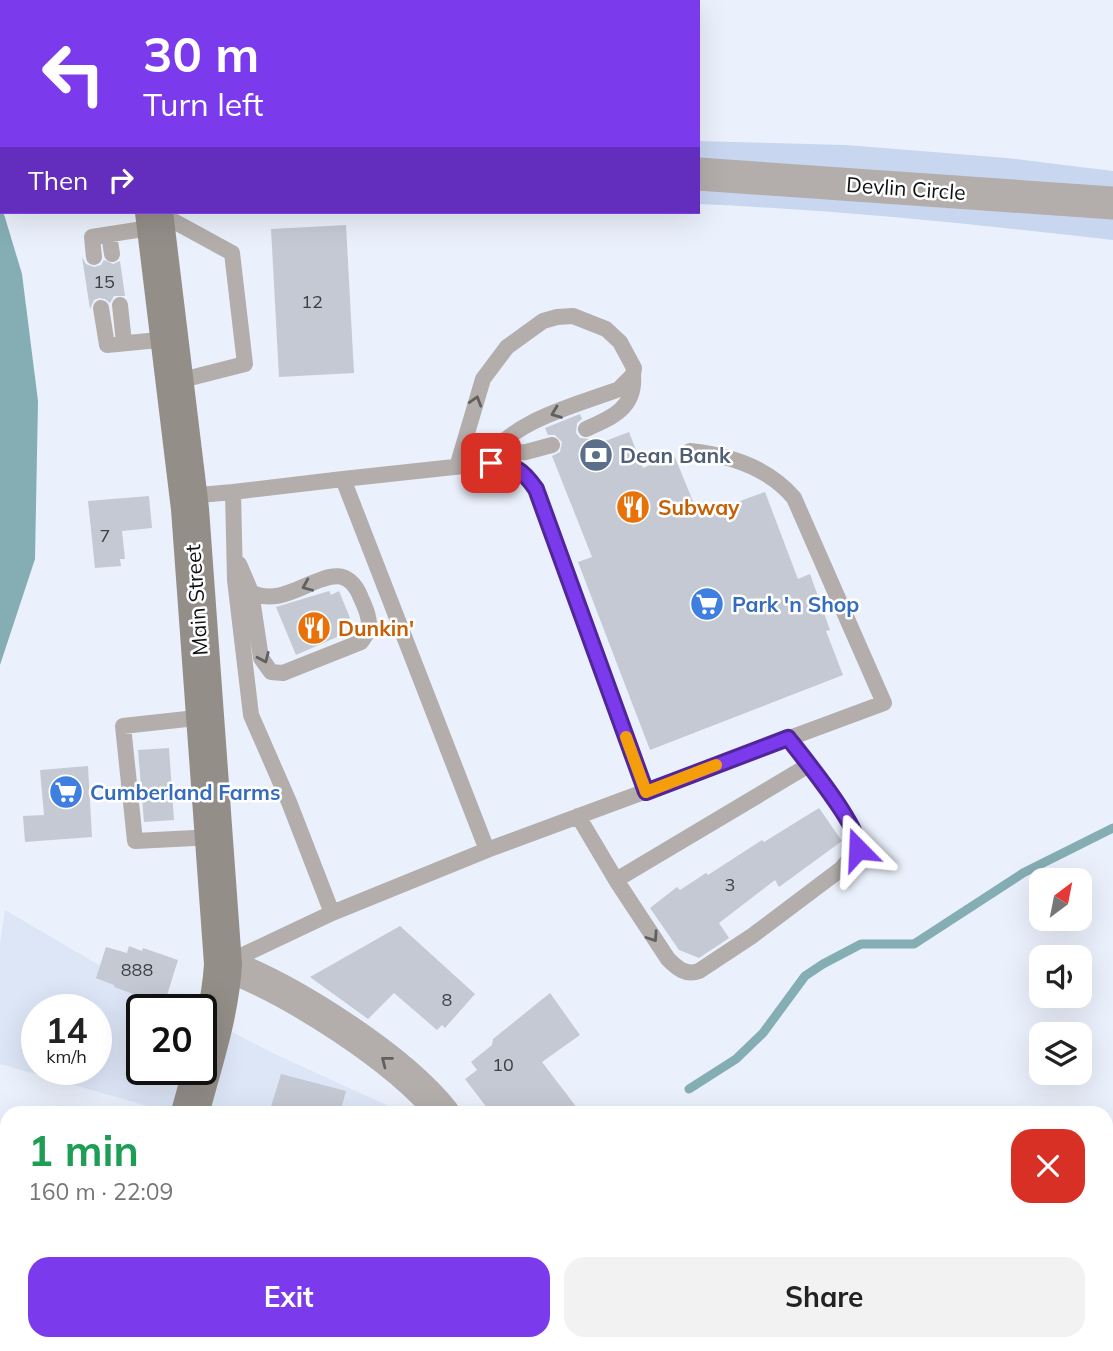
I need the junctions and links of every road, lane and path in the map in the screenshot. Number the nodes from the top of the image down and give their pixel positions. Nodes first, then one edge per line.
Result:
1 (700, 174) edge
2 (1113, 202) edge
3 (155, 217) edge
4 (109, 235) junction
5 (112, 254) dead end
6 (94, 257) dead end
7 (120, 305) dead end
8 (101, 308) dead end
9 (169, 339) junction
10 (124, 343) junction
11 (633, 375) junction
12 (174, 382) junction
13 (586, 429) dead end
14 (552, 445) dead end
15 (690, 451) dead end
16 (486, 459) junction
17 (457, 467) junction
18 (343, 479) junction
19 (233, 492) junction
20 (188, 496) junction
21 (235, 554) junction
22 (251, 592) junction
23 (205, 717) junction
24 (788, 738) junction
25 (809, 765) junction
26 (646, 792) junction
27 (578, 816) junction
28 (214, 837) junction
29 (488, 850) junction
30 (616, 880) junction
31 (332, 913) junction
32 (222, 977) junction
33 (192, 1106) edge
34 (436, 1106) edge

1 - 2 street, Devlin Circle
3 - 4 lane
3 - 9 main road, Main Street
3 - 12 lane
4 - 5 lane
4 - 6 lane
7 - 10 lane
8 - 10 lane
9 - 10 lane
9 - 12 main road, Main Street
11 - 13 lane
11 -> 16 lane
17 -> 11 lane
12 - 20 main road, Main Street
14 - 16 lane
15 - 24 lane
16 - 17 lane
16 - 26 lane
17 - 18 lane
18 - 19 lane
18 - 29 lane
19 - 20 lane
19 - 21 lane
20 - 23 main road, Main Street
21 - 22 lane
21 - 31 lane
22 -> 22 lane
23 - 28 main road, Main Street
23 - 28 lane
24 - 25 lane
24 - 26 lane
25 - 30 lane
30 -> 25 lane
26 - 27 lane
27 - 29 lane
27 - 30 lane
28 - 32 main road, Main Street
29 - 31 lane
31 - 32 lane
32 - 33 main road, Main Street
34 -> 32 street

